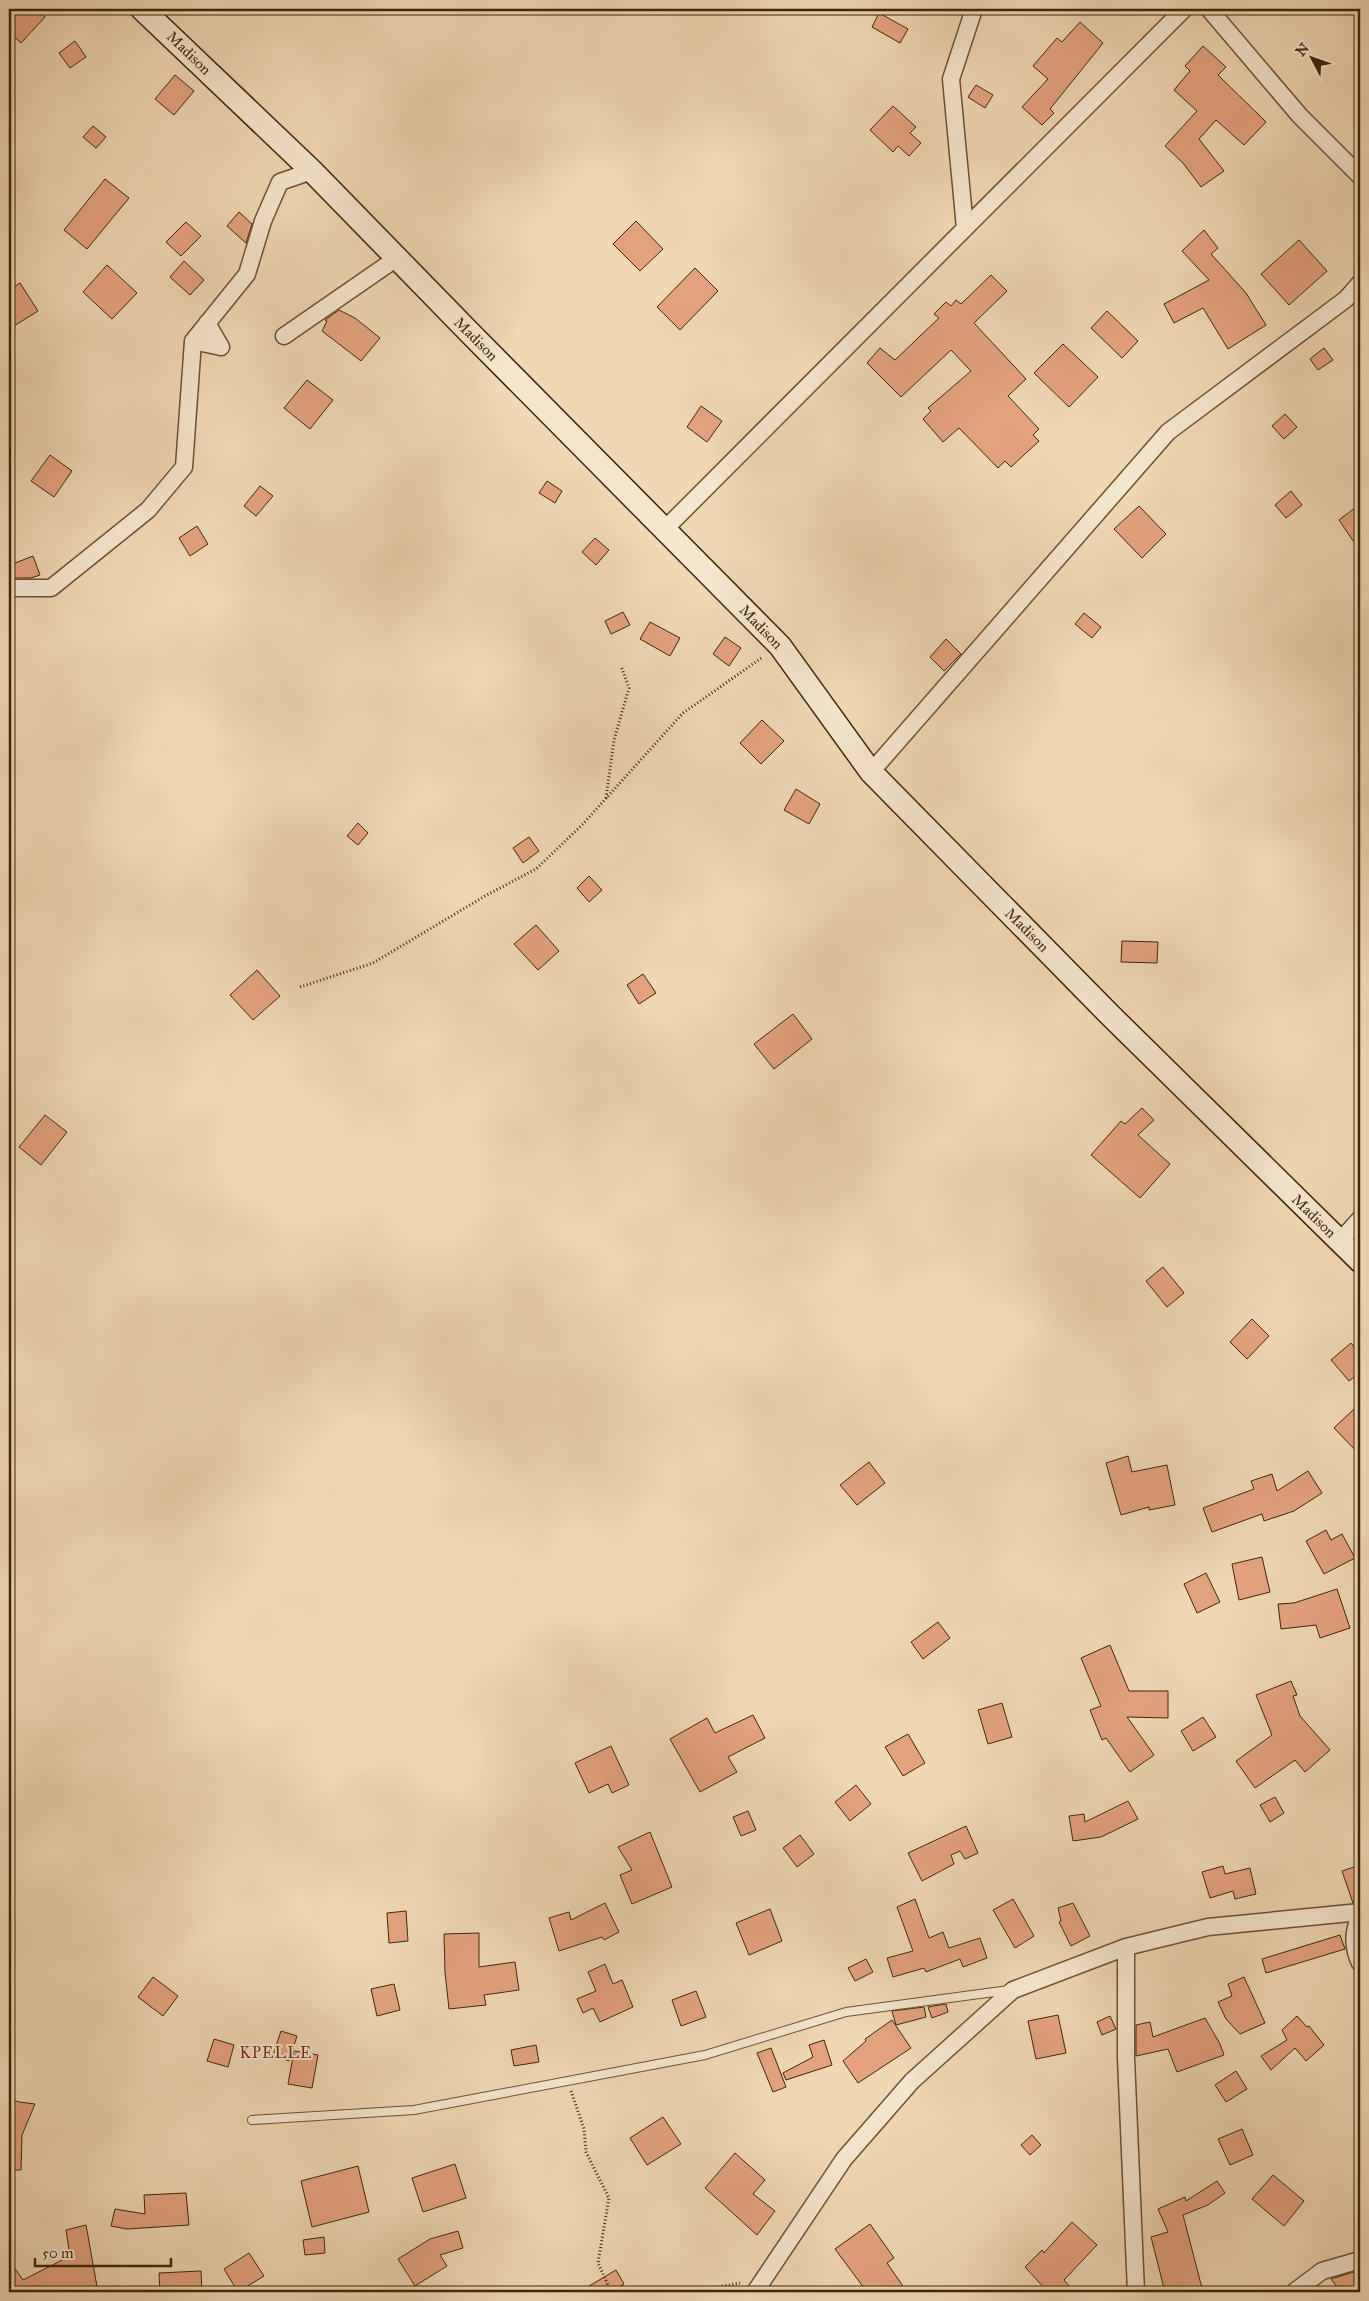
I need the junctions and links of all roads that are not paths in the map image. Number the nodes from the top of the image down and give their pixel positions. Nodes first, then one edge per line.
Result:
1 (142, 9) edge
2 (974, 9) edge
3 (1184, 9) edge
4 (1209, 9) edge
5 (312, 171) junction
6 (1360, 176) edge
7 (965, 228) junction
8 (397, 258) junction
9 (1360, 283) edge
10 (207, 324) junction
11 (284, 336) dead end
12 (193, 341) junction
13 (665, 529) junction
14 (9, 588) edge
15 (871, 772) junction
16 (1360, 1219) edge
17 (1340, 1241) junction
18 (1360, 1262) edge
19 (1360, 1913) edge
20 (1126, 1947) junction
21 (1360, 1963) edge
22 (1013, 1990) junction
23 (252, 2120) dead end
24 (1360, 2260) edge
25 (755, 2292) edge
26 (1136, 2292) edge
27 (1294, 2292) edge

1 - 5 street, Madison
2 - 7 street
3 - 7 street
4 - 6 street
5 - 8 street, Madison
5 - 10 street
7 - 13 street
8 - 11 street
8 - 13 street, Madison
9 - 15 street
10 - 12 street
10 - 12 street
12 - 14 street
13 - 15 street, Madison
15 - 17 street, Madison
16 - 17 street
17 - 18 street, Madison
19 - 20 street
19 - 21 street
20 - 22 street
20 - 26 street
22 - 23 lane
22 - 25 street
24 - 27 street

